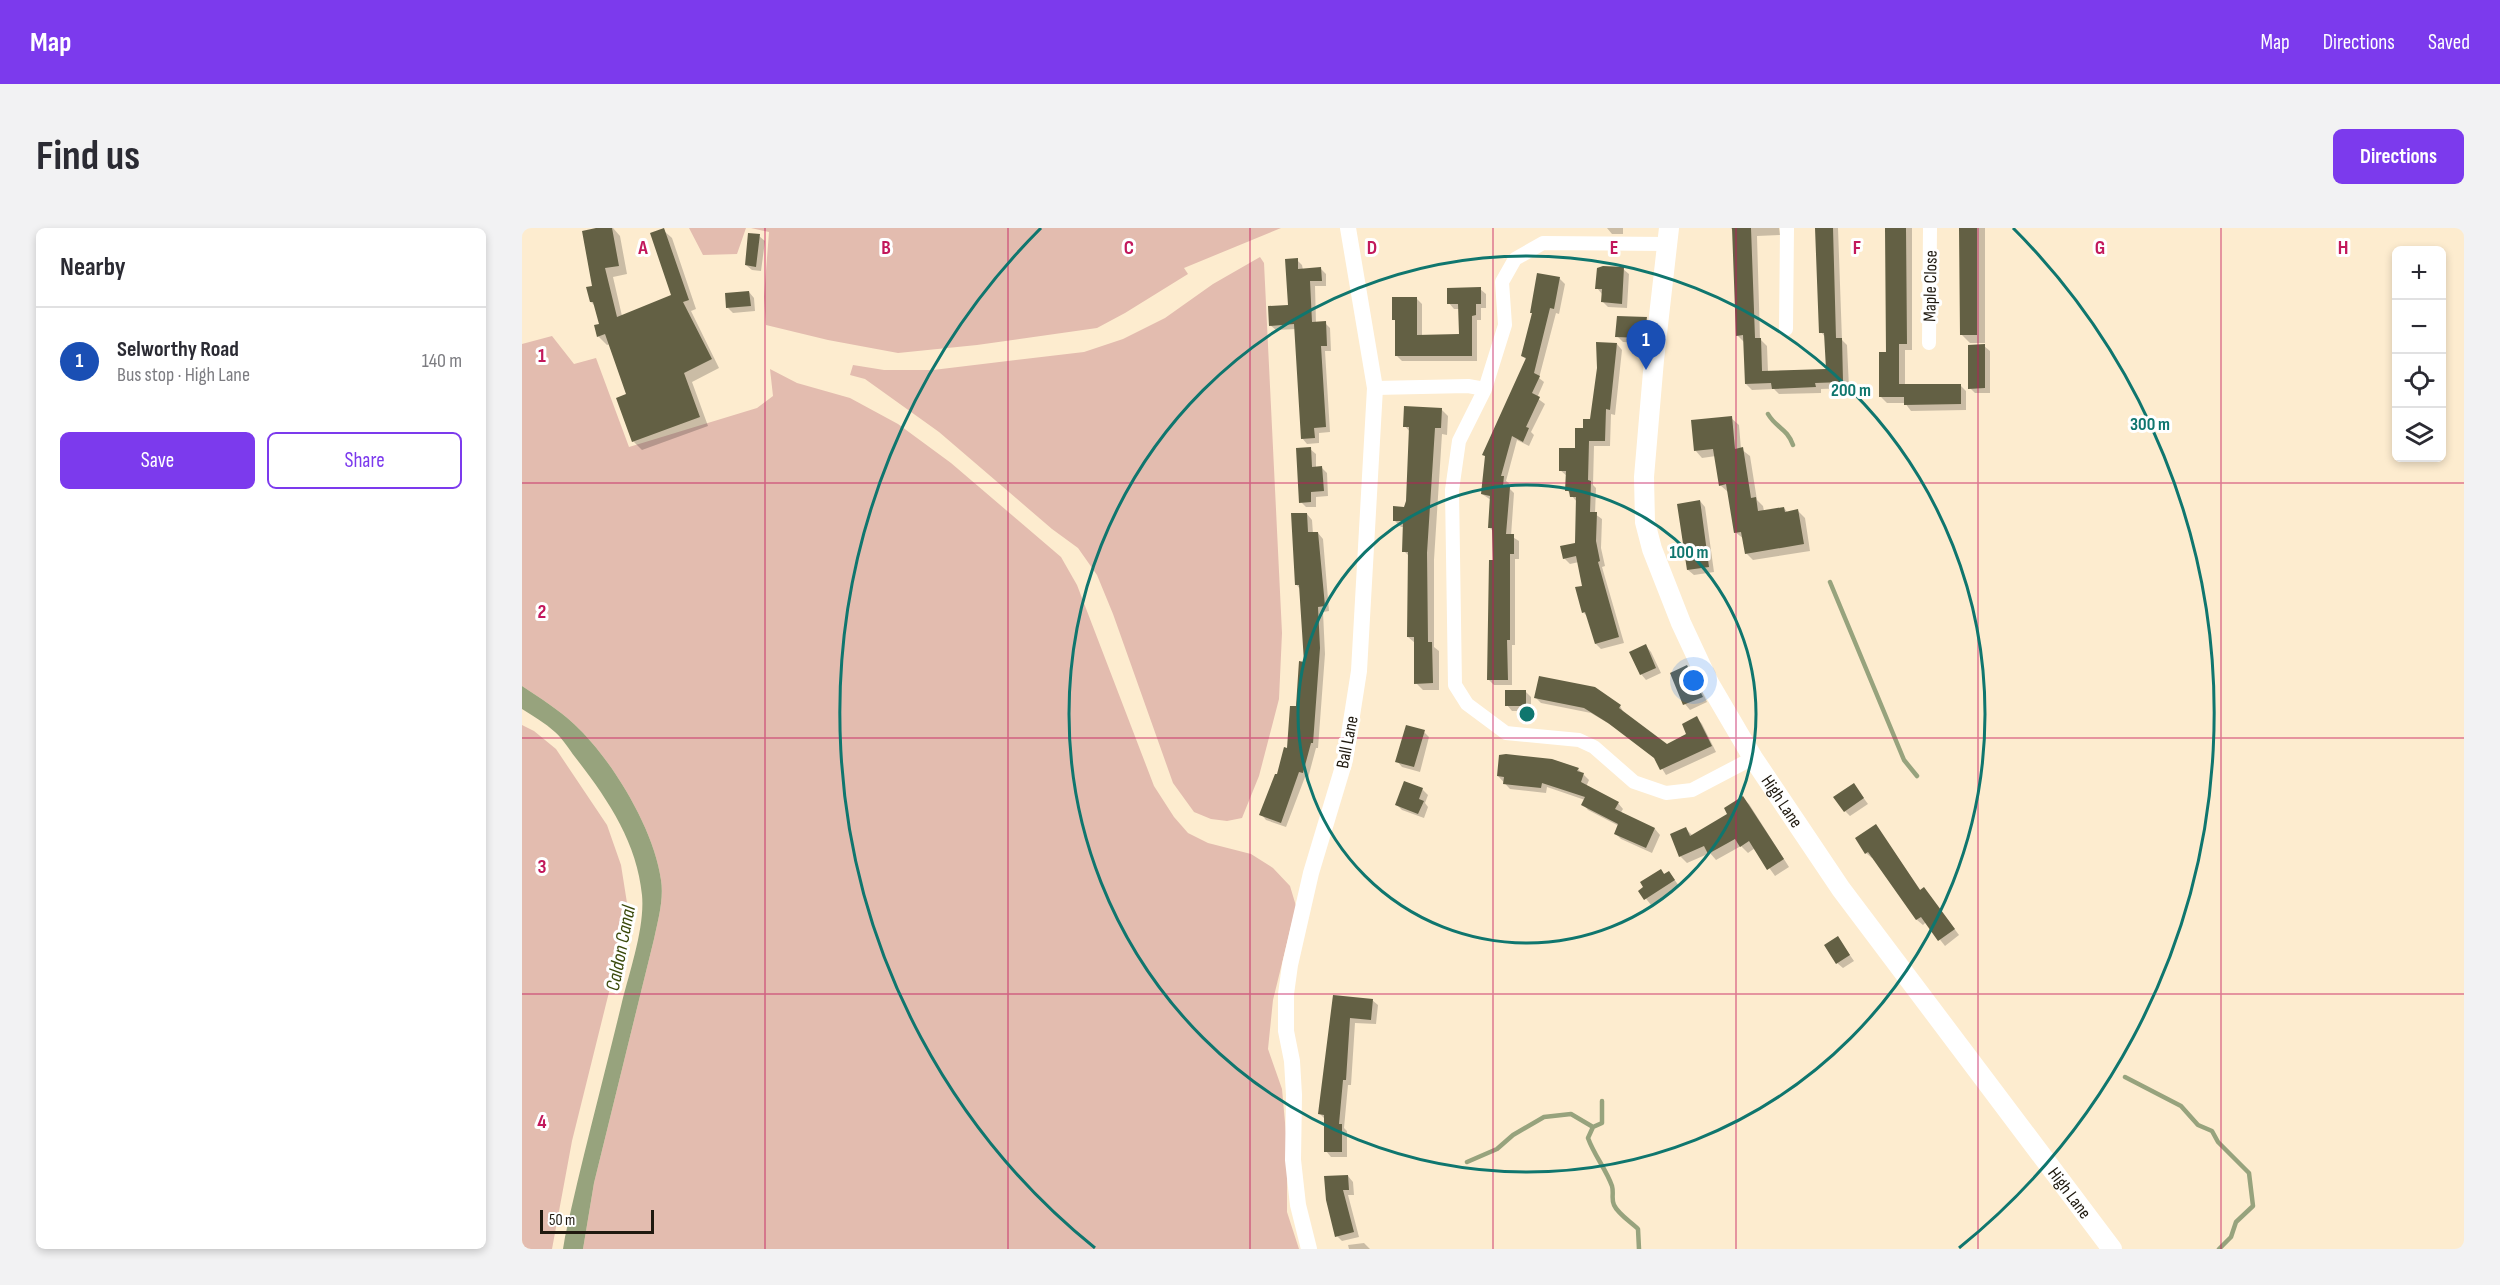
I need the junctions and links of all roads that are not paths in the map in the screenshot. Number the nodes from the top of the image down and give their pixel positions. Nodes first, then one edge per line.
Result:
1 (1348, 228) edge
2 (1787, 228) edge
3 (1930, 228) edge
4 (1669, 236) edge
5 (1786, 329) dead end
6 (1929, 343) dead end
7 (1375, 388) junction
8 (1485, 389) junction
9 (1753, 758) junction
10 (1309, 1249) edge
11 (2112, 1249) edge

1 - 7 street, Ball Lane
2 - 5 street
3 - 6 street, Maple Close
4 - 8 street
4 - 9 main road, High Lane
7 - 8 street
7 - 10 street, Ball Lane
8 - 9 street
9 - 11 main road, High Lane

